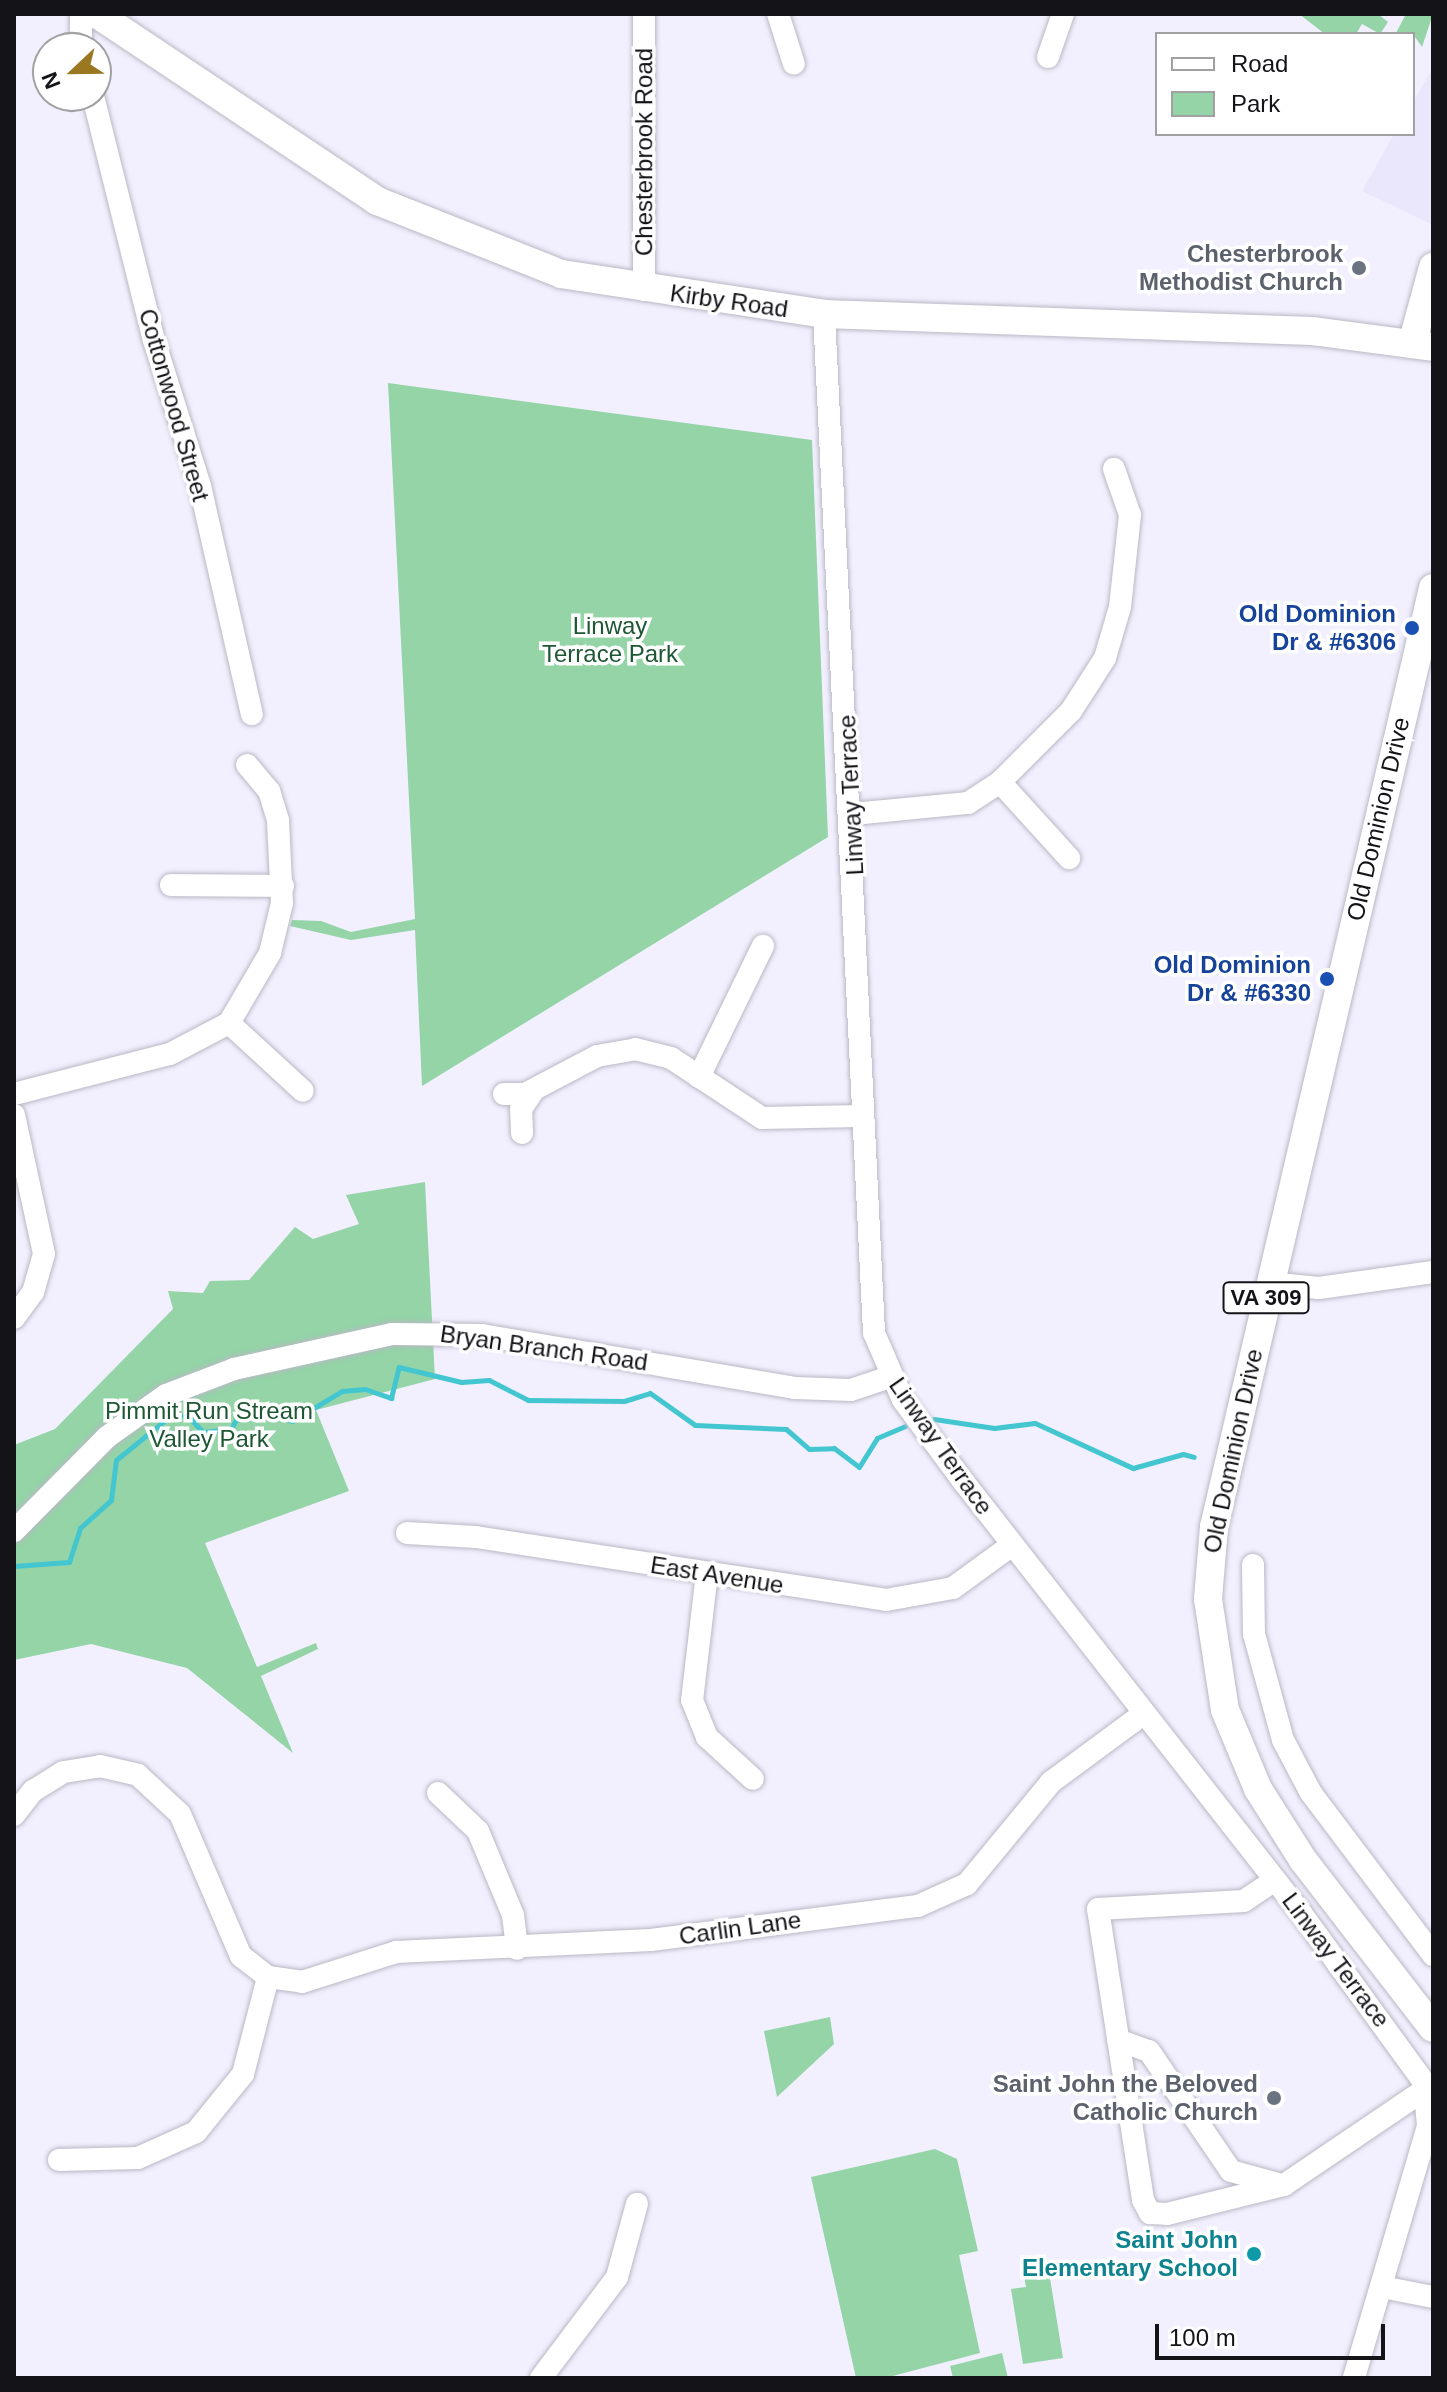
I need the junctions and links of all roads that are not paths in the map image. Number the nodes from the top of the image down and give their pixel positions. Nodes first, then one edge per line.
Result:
1 (97, 14) edge
2 (644, 14) edge
3 (778, 14) edge
4 (1063, 14) edge
5 (1048, 57) dead end
6 (794, 64) dead end
7 (97, 112) edge
8 (1433, 267) edge
9 (644, 290) junction
10 (824, 314) junction
11 (1423, 346) edge
12 (1114, 469) dead end
13 (1433, 588) edge
14 (252, 714) dead end
15 (247, 765) dead end
16 (1000, 782) junction
17 (853, 814) junction
18 (1069, 858) dead end
19 (171, 885) dead end
20 (283, 886) junction
21 (763, 946) dead end
22 (229, 1023) junction
23 (699, 1077) junction
24 (534, 1090) junction
25 (303, 1091) dead end
26 (14, 1094) edge
27 (504, 1094) dead end
28 (14, 1115) edge
29 (860, 1116) junction
30 (522, 1133) dead end
31 (1433, 1272) edge
32 (1269, 1283) junction
33 (14, 1318) edge
34 (890, 1377) junction
35 (14, 1531) edge
36 (407, 1533) dead end
37 (1012, 1545) junction
38 (1253, 1565) dead end
39 (707, 1573) junction
40 (1142, 1715) junction
41 (753, 1779) dead end
42 (438, 1793) dead end
43 (14, 1815) edge
44 (1275, 1880) junction
45 (517, 1949) junction
46 (1433, 1955) edge
47 (268, 1977) junction
48 (1433, 2028) edge
49 (1118, 2040) junction
50 (1429, 2089) edge
51 (59, 2160) dead end
52 (1284, 2185) junction
53 (637, 2204) dead end
54 (1382, 2287) junction
55 (1433, 2297) edge
56 (541, 2378) edge
57 (1354, 2378) edge

1 - 9 main road, Kirby Road
2 - 9 street, Chesterbrook Road
3 - 6 street
4 - 5 street
7 - 14 street, Cottonwood Street
8 - 11 main road
9 - 10 main road, Kirby Road
10 - 11 main road, Kirby Road
10 - 17 street, Linway Terrace
12 - 16 street
13 - 32 main road, Old Dominion Drive / VA 309
15 - 20 street
16 - 17 street
16 - 18 street
17 - 29 street, Linway Terrace
19 - 20 street
20 - 22 street
21 - 23 street
22 - 25 street
22 - 26 street
23 - 24 street
23 - 29 street
24 - 27 street
24 - 30 street
28 - 33 street
29 - 34 street, Linway Terrace
31 - 32 street
32 - 48 main road, Old Dominion Drive / VA 309
34 - 35 street, Bryan Branch Road
34 - 37 street, Linway Terrace
36 - 39 street, East Avenue
37 - 39 street, East Avenue
37 - 40 street, Linway Terrace
38 - 46 street
39 - 41 street
40 - 44 street, Linway Terrace
40 - 45 street, Carlin Lane
42 - 45 street
43 - 47 street
44 - 49 street
44 - 50 street, Linway Terrace
45 - 47 street, Carlin Lane
47 - 51 street
49 - 52 street
49 - 52 street
50 - 52 street
50 - 54 street, Linway Terrace
53 - 56 street
54 - 55 street
54 - 57 street, Linway Terrace

